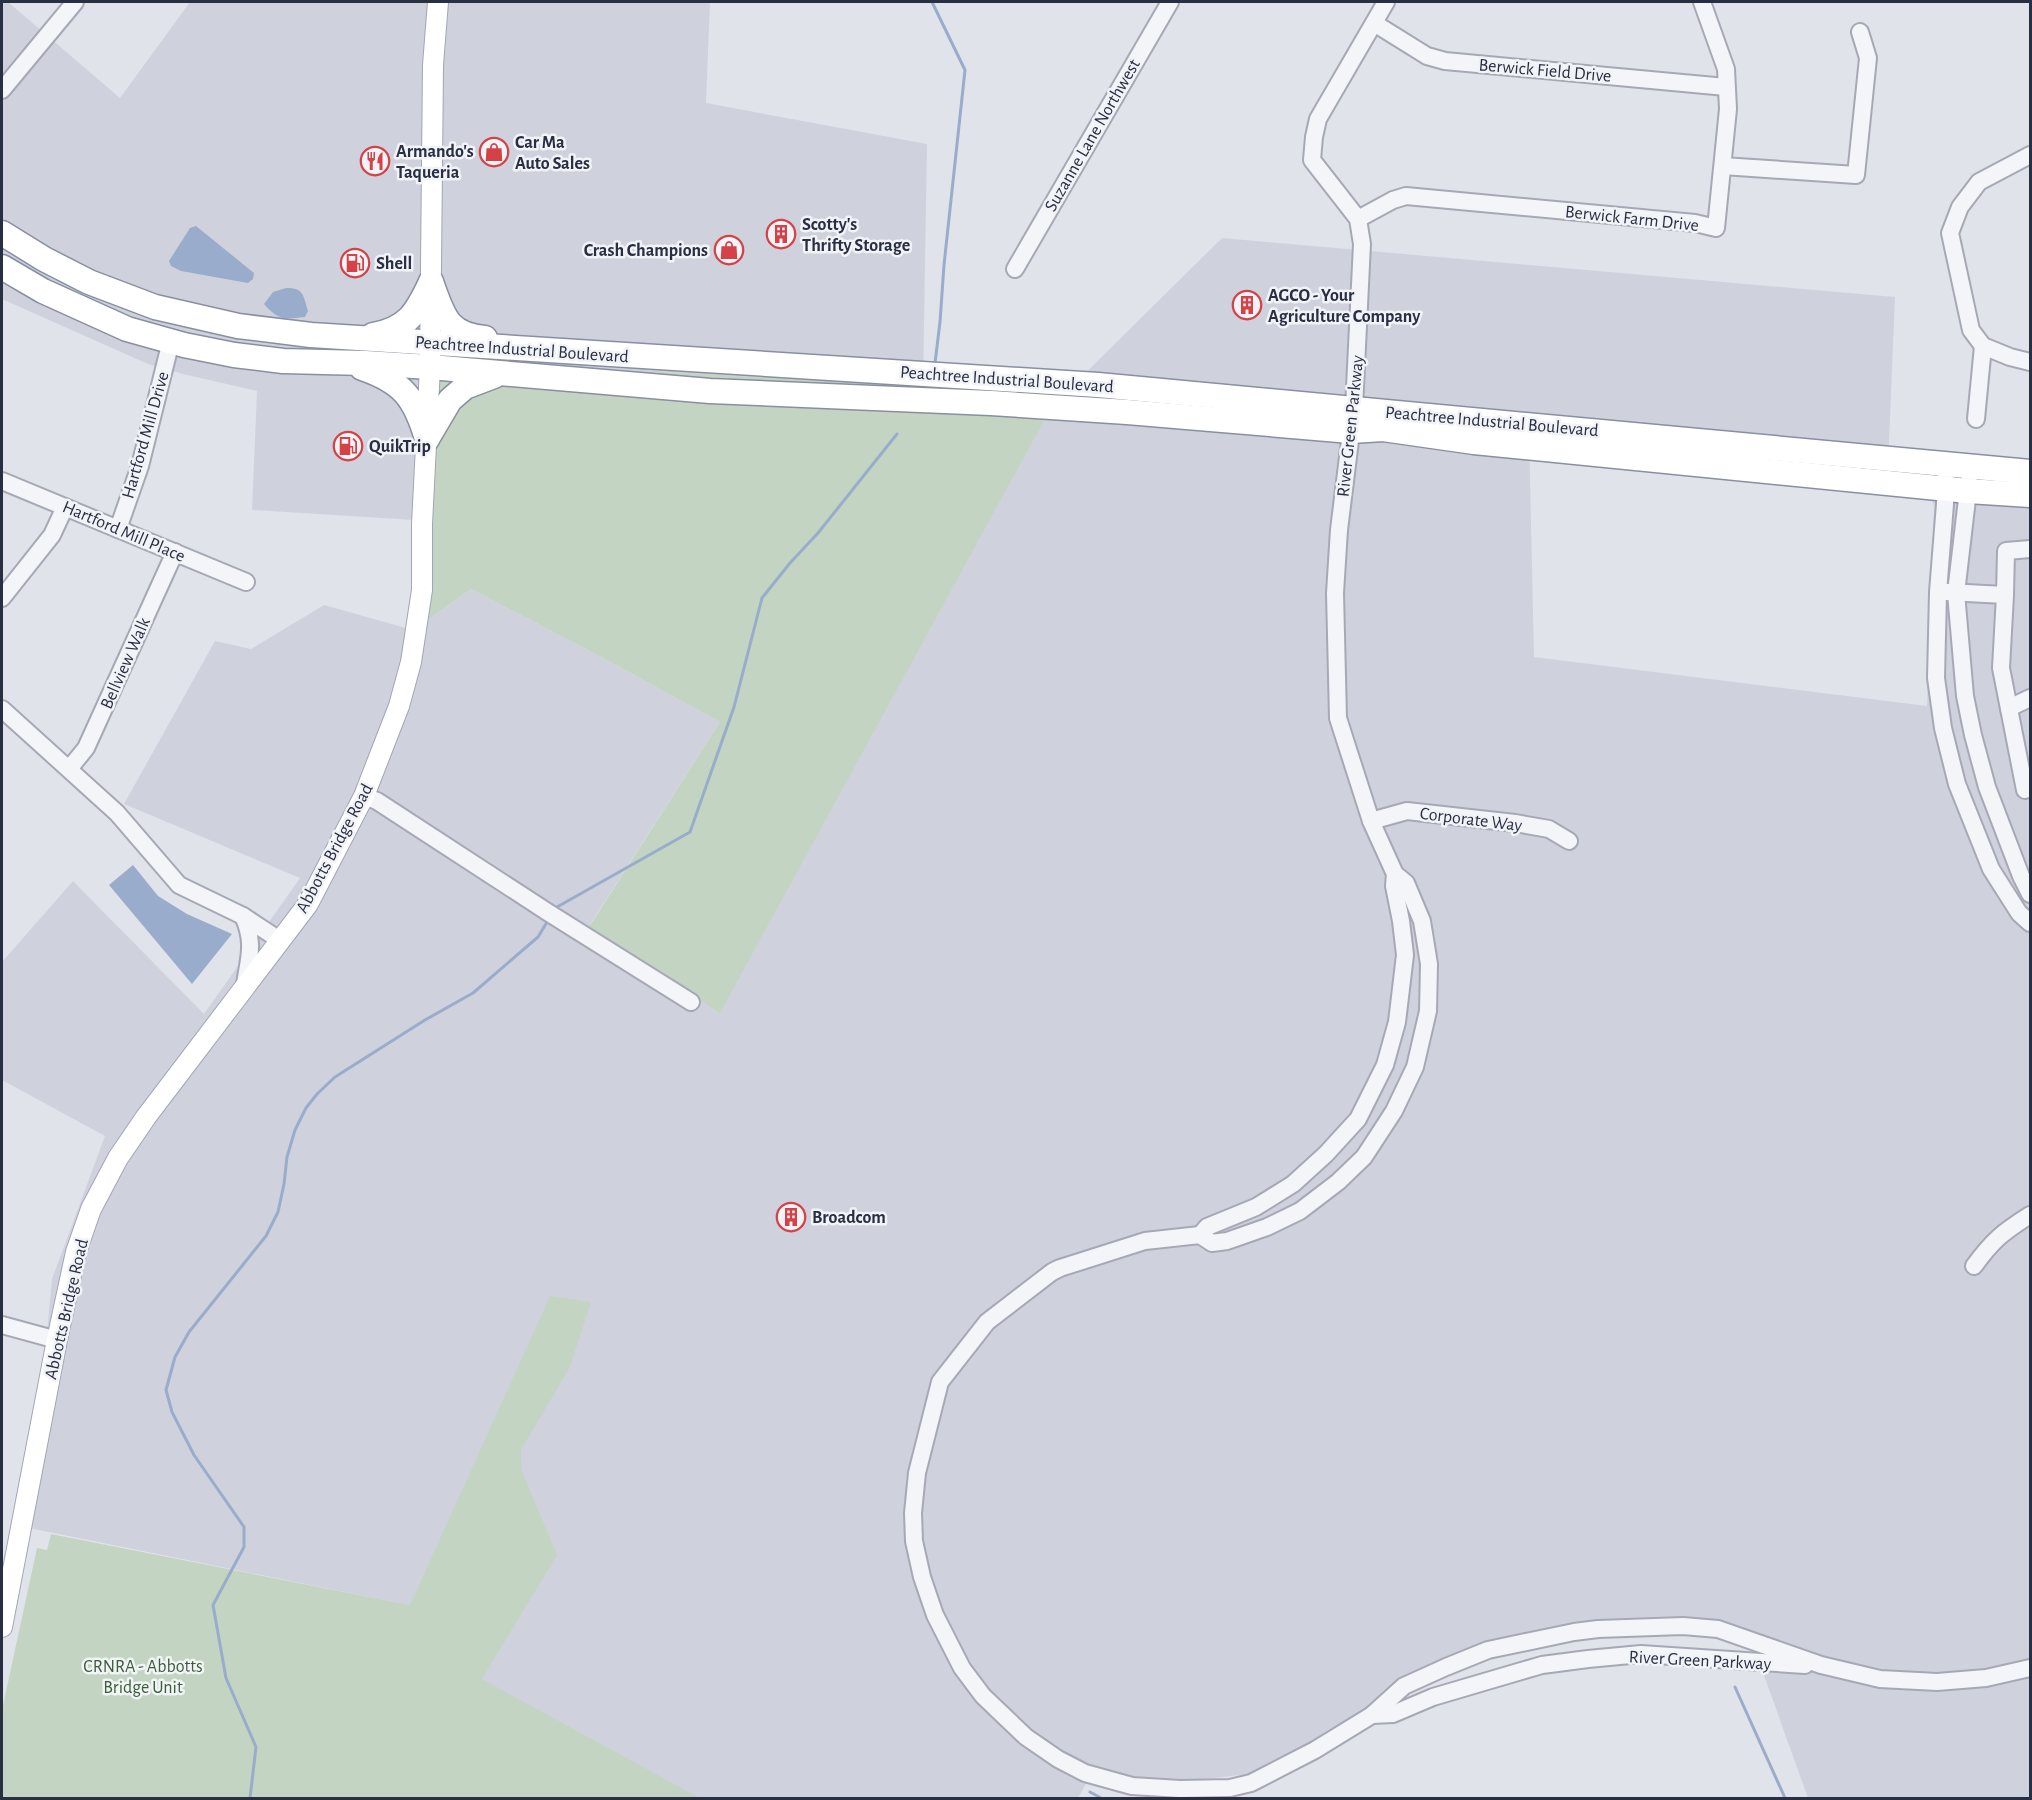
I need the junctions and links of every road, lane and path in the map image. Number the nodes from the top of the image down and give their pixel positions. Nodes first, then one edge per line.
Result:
1 (75, 2) edge
2 (438, 2) edge
3 (1170, 2) edge
4 (1386, 2) edge
5 (1702, 2) edge
6 (1374, 23) junction
7 (1860, 32) dead end
8 (1726, 87) junction
9 (2, 90) edge
10 (2031, 155) edge
11 (1722, 166) junction
12 (1358, 219) junction
13 (2, 233) edge
14 (2, 267) edge
15 (1015, 269) dead end
16 (431, 282) junction
17 (358, 338) junction
18 (171, 341) junction
19 (1983, 346) junction
20 (521, 349) junction
21 (430, 355) junction
22 (2031, 362) edge
23 (346, 363) junction
24 (501, 374) junction
25 (1976, 419) dead end
26 (1353, 420) junction
27 (427, 439) junction
28 (1946, 463) junction
29 (1971, 466) junction
30 (2031, 472) edge
31 (2, 481) edge
32 (1944, 487) junction
33 (1968, 491) junction
34 (2031, 495) edge
35 (65, 507) junction
36 (118, 529) junction
37 (2031, 549) edge
38 (175, 552) junction
39 (246, 582) dead end
40 (1938, 592) junction
41 (1956, 593) junction
42 (2005, 595) junction
43 (2, 598) edge
44 (2031, 698) edge
45 (2009, 708) junction
46 (2, 709) edge
47 (2024, 750) edge
48 (69, 769) junction
49 (2025, 790) dead end
50 (364, 796) junction
51 (1371, 821) junction
52 (1569, 841) dead end
53 (1395, 874) junction
54 (2031, 894) edge
55 (243, 916) junction
56 (2031, 923) edge
57 (281, 941) junction
58 (245, 984) junction
59 (692, 1002) dead end
60 (2031, 1215) edge
61 (1200, 1235) junction
62 (1974, 1266) dead end
63 (2, 1325) edge
64 (57, 1340) junction
65 (2, 1627) edge
66 (1821, 1665) junction
67 (2031, 1668) edge
68 (1372, 1715) junction
69 (1254, 1791) edge

1 - 9 street
2 - 16 main road, Abbotts Bridge Road
3 - 15 street, Suzanne Lane Northwest
4 - 6 street
5 - 8 street, Berwick Farm Drive
6 - 8 street, Berwick Field Drive
6 - 12 street
7 - 11 street
8 - 11 street, Berwick Farm Drive
10 - 19 street
11 - 12 street, Berwick Farm Drive
12 - 26 street, River Green Parkway
13 - 17 highway, Peachtree Industrial Boulevard
14 - 18 highway, Peachtree Industrial Boulevard
16 - 17 highway
16 - 20 highway
16 - 21 main road, Abbotts Bridge Road
17 - 21 highway, Peachtree Industrial Boulevard
18 - 23 highway, Peachtree Industrial Boulevard
18 - 36 street, Hartford Mill Drive
19 - 22 street
19 - 25 street
20 - 21 highway, Peachtree Industrial Boulevard
20 - 26 highway, Peachtree Industrial Boulevard
21 - 23 highway, Peachtree Industrial Boulevard
21 - 24 highway, Peachtree Industrial Boulevard
21 - 27 main road, Abbotts Bridge Road
23 - 27 highway
24 - 26 highway, Peachtree Industrial Boulevard
24 - 27 highway
26 - 28 highway, Peachtree Industrial Boulevard
26 - 32 highway, Peachtree Industrial Boulevard
26 - 51 street, River Green Parkway
27 - 50 main road, Abbotts Bridge Road
28 - 29 highway, Peachtree Industrial Boulevard
28 - 32 street
29 - 30 highway, Peachtree Industrial Boulevard
29 - 33 street
31 - 35 street, Hartford Mill Place
32 - 33 highway, Peachtree Industrial Boulevard
32 - 40 street
33 - 34 highway, Peachtree Industrial Boulevard
33 - 41 street
35 - 36 street, Hartford Mill Place
35 - 43 street
36 - 38 street, Hartford Mill Place
37 - 42 street
38 - 39 street, Hartford Mill Place
38 - 48 street, Bellview Walk
40 - 41 street
40 - 56 street
41 - 42 street
41 - 54 street
42 - 45 street
44 - 45 street
45 - 47 street
46 - 48 street
47 - 49 street
48 - 55 street
50 - 57 main road, Abbotts Bridge Road
50 - 59 street
51 - 52 street, Corporate Way
51 - 53 street, River Green Parkway
53 - 61 street, River Green Parkway
53 - 61 street, River Green Parkway
55 - 57 street
55 - 58 street
57 - 58 main road, Abbotts Bridge Road
58 - 64 main road, Abbotts Bridge Road
60 - 62 street
61 - 69 street, River Green Parkway
63 - 64 street
64 - 65 main road, Abbotts Bridge Road
66 - 67 street, River Green Parkway
66 - 68 street, River Green Parkway
66 - 68 street, River Green Parkway
68 - 69 street, River Green Parkway

